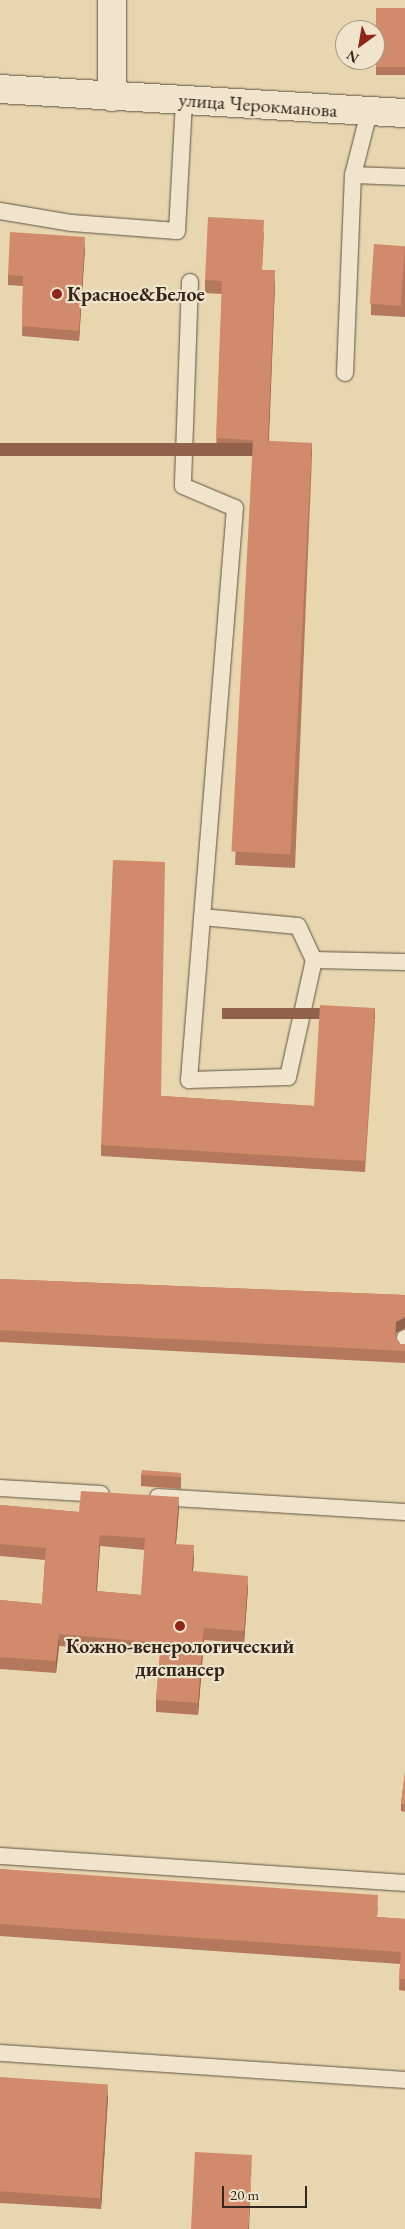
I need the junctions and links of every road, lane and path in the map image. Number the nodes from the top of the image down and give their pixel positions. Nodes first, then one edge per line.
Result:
1 (112, 0) edge
2 (0, 89) edge
3 (112, 97) junction
4 (184, 100) junction
5 (369, 112) junction
6 (405, 114) edge
7 (353, 175) junction
8 (405, 177) edge
9 (0, 211) edge
10 (190, 282) dead end
11 (345, 373) dead end
12 (202, 916) junction
13 (314, 960) junction
14 (405, 962) edge
15 (405, 1338) edge
16 (405, 1347) edge
17 (0, 1488) edge
18 (118, 1495) edge
19 (138, 1496) edge
20 (405, 1512) edge
21 (0, 1856) edge
22 (405, 1883) edge
23 (0, 2053) edge
24 (405, 2080) edge

1 - 3 street
2 - 3 street, улица Черокманова
3 - 4 street, улица Черокманова
4 - 5 street, улица Черокманова
4 - 9 lane
5 - 6 street, улица Черокманова
5 - 7 lane
7 - 8 lane
7 - 11 lane
10 - 12 lane
12 - 13 lane
12 - 13 lane
13 - 14 lane
15 - 16 lane
17 - 18 lane
19 - 20 lane
21 - 22 lane
23 - 24 lane

